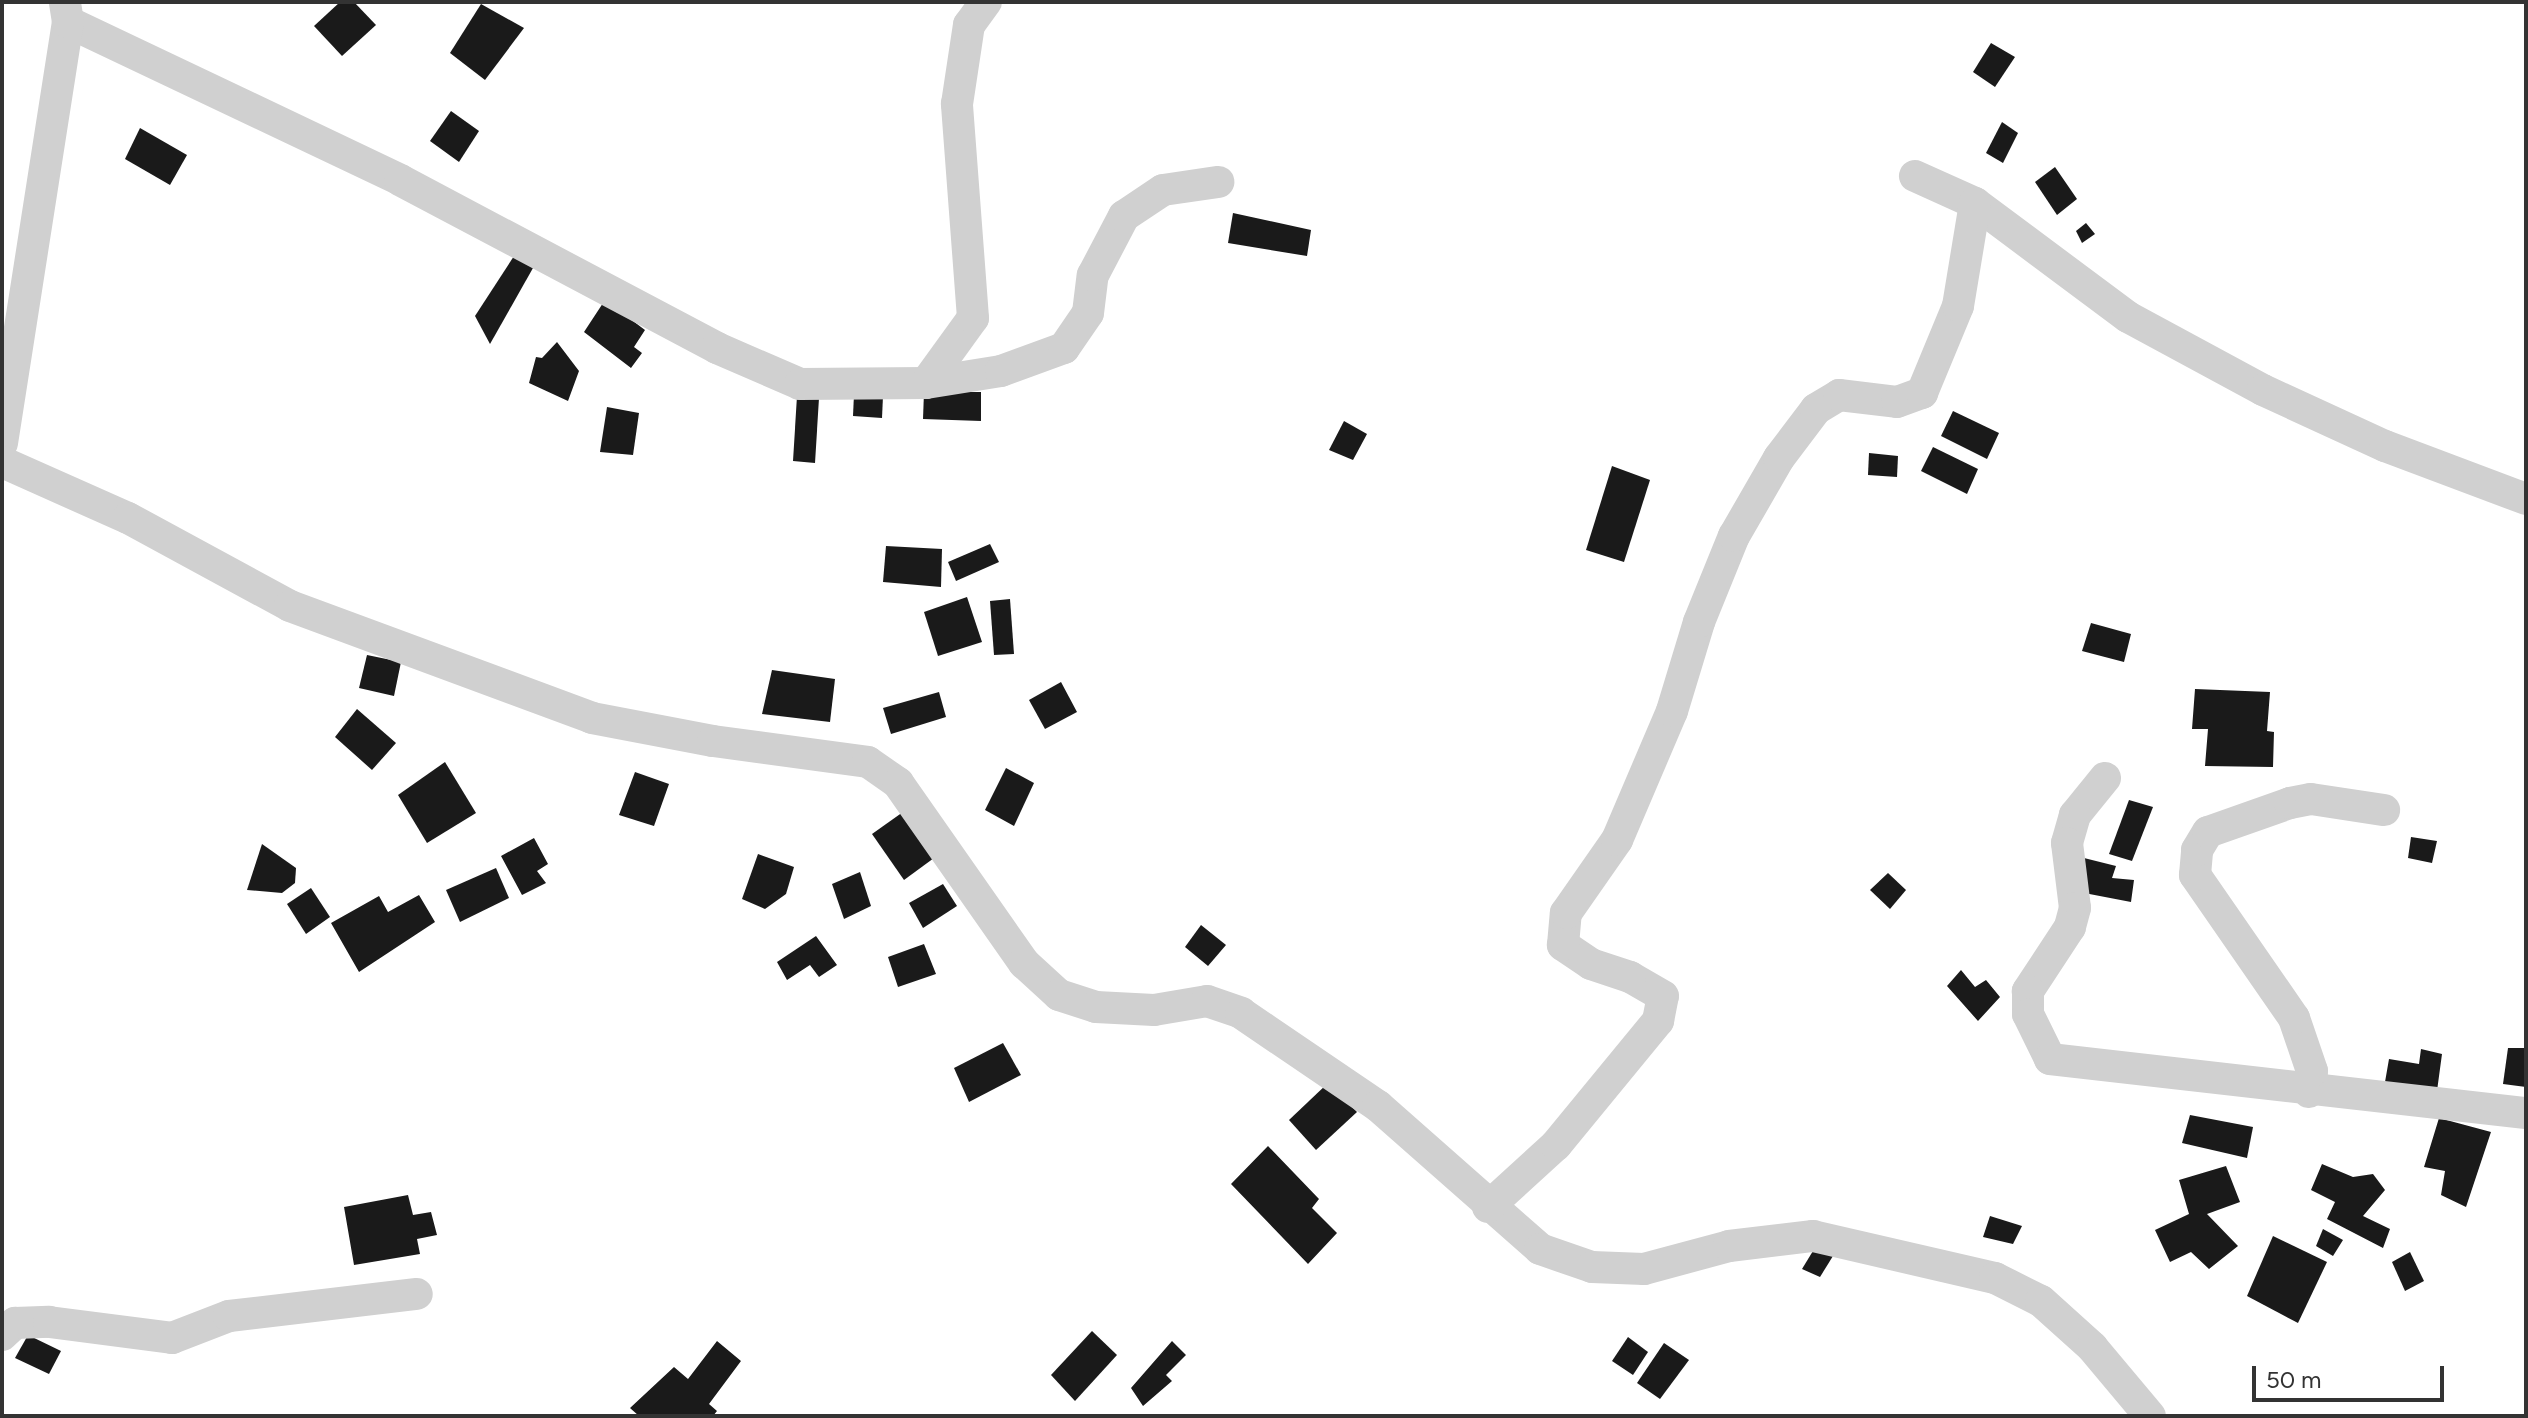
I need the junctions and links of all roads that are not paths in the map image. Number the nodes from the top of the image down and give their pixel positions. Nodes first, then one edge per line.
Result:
1 (986, 2) edge
2 (67, 12) edge
3 (1915, 176) dead end
4 (1218, 182) dead end
5 (1975, 203) junction
6 (926, 383) junction
7 (2, 443) edge
8 (2, 462) edge
9 (2526, 499) edge
10 (2105, 778) dead end
11 (2384, 810) dead end
12 (2309, 1092) junction
13 (2526, 1113) edge
14 (1488, 1207) junction
15 (417, 1294) dead end
16 (2, 1335) edge
17 (2150, 1416) edge

1 - 6 street
2 - 6 street
2 - 7 street
3 - 5 street
4 - 6 street
5 - 9 street
5 - 14 street
8 - 14 street
10 - 12 street
11 - 12 street
12 - 13 street
14 - 17 street
15 - 16 street

